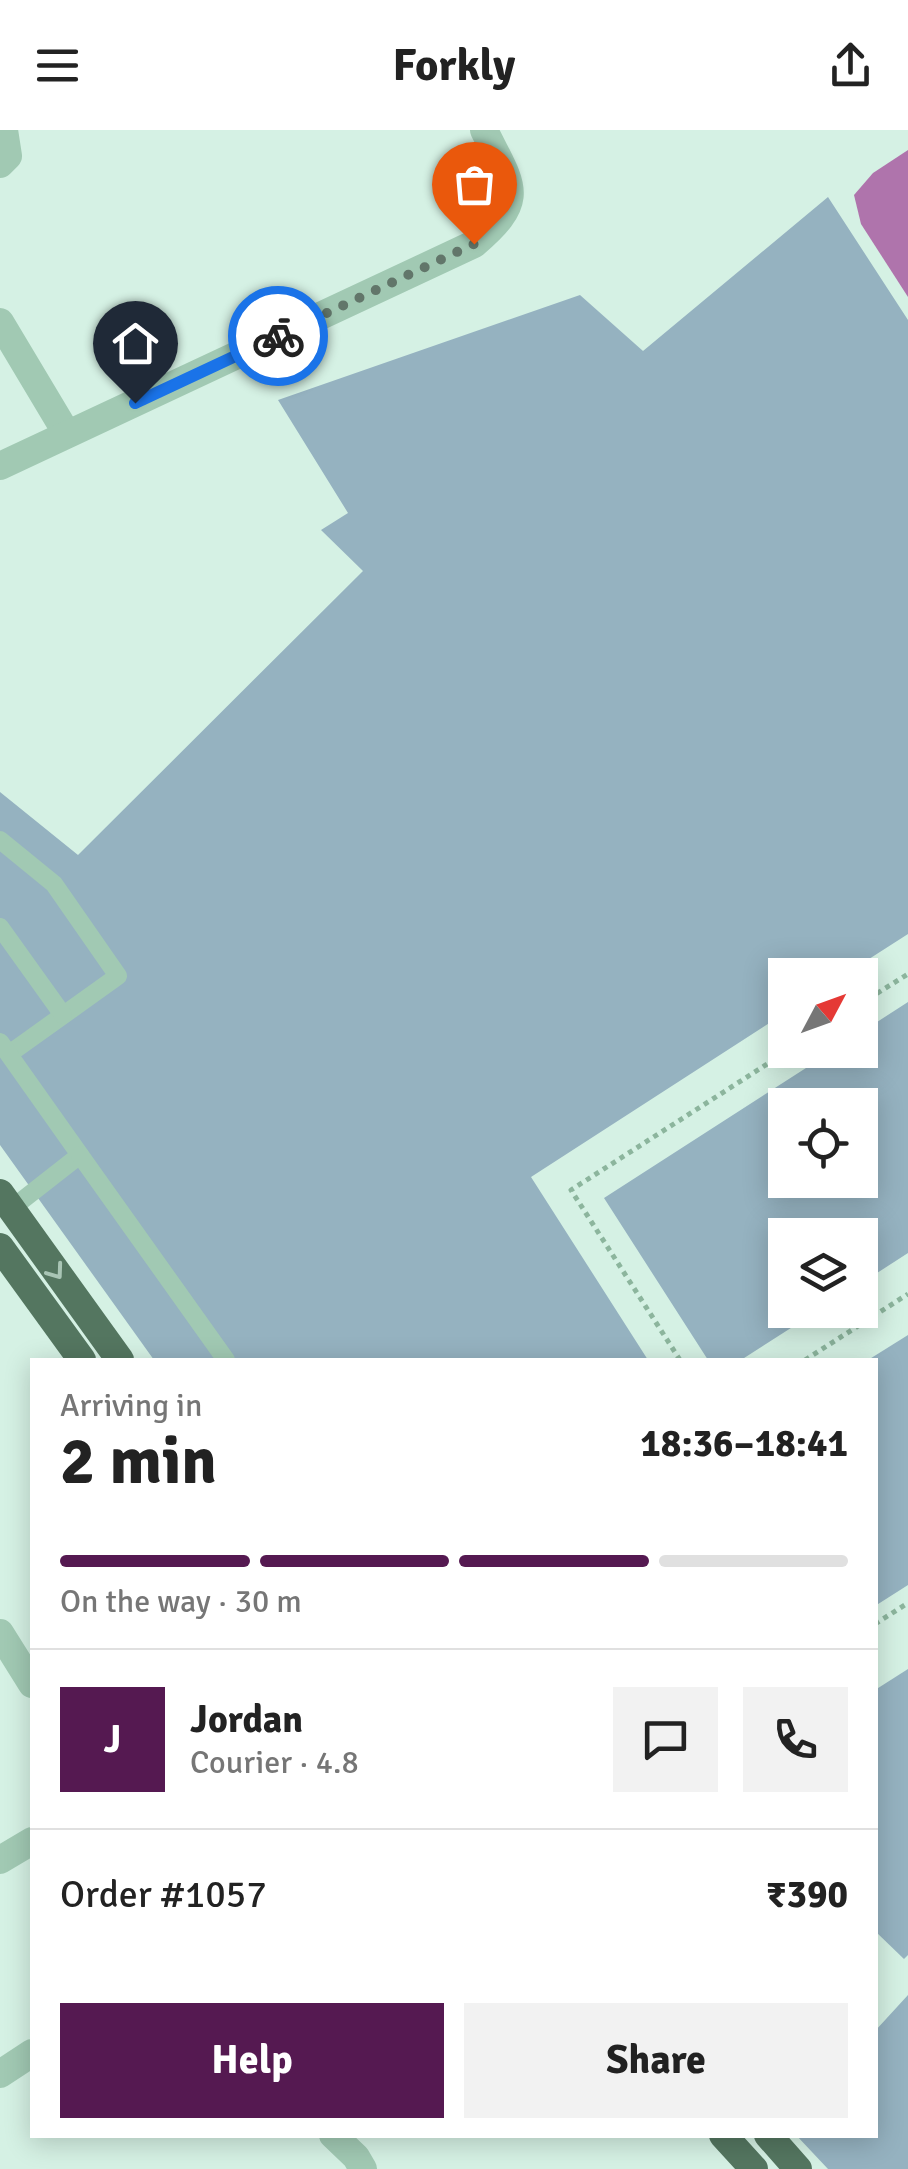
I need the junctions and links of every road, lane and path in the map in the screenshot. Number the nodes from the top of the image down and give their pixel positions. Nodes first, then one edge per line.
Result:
1 (4, 130) edge
2 (484, 130) edge
3 (0, 164) edge
4 (0, 322) edge
5 (68, 434) junction
6 (0, 466) edge
7 (0, 840) edge
8 (0, 927) edge
9 (908, 974) edge
10 (878, 993) edge
11 (62, 1015) junction
12 (4, 1048) edge
13 (768, 1063) edge
14 (80, 1155) junction
15 (6, 1200) edge
16 (0, 1249) edge
17 (908, 1294) edge
18 (81, 1358) edge
19 (119, 1358) edge
20 (225, 1358) edge
21 (679, 1358) edge
22 (808, 1358) edge
23 (908, 1603) edge
24 (878, 1622) edge
25 (5, 1650) edge
26 (30, 1681) edge
27 (30, 1842) edge
28 (0, 1860) edge
29 (30, 2054) edge
30 (0, 2074) edge
31 (335, 2138) edge
32 (726, 2138) edge
33 (771, 2138) edge
34 (364, 2169) edge
35 (754, 2169) edge
36 (798, 2169) edge

1 - 3 street
2 - 5 street
4 - 5 street
5 - 6 street
7 - 11 lane
8 - 11 lane
9 - 10 path
11 - 12 lane
12 - 14 lane
13 - 21 path
14 - 15 lane
14 - 20 lane
15 -> 19 main road
16 - 18 main road
17 - 22 path
23 - 24 path
25 - 26 street
27 - 28 street
29 - 30 street
31 - 34 street
32 - 35 main road
33 - 36 main road

